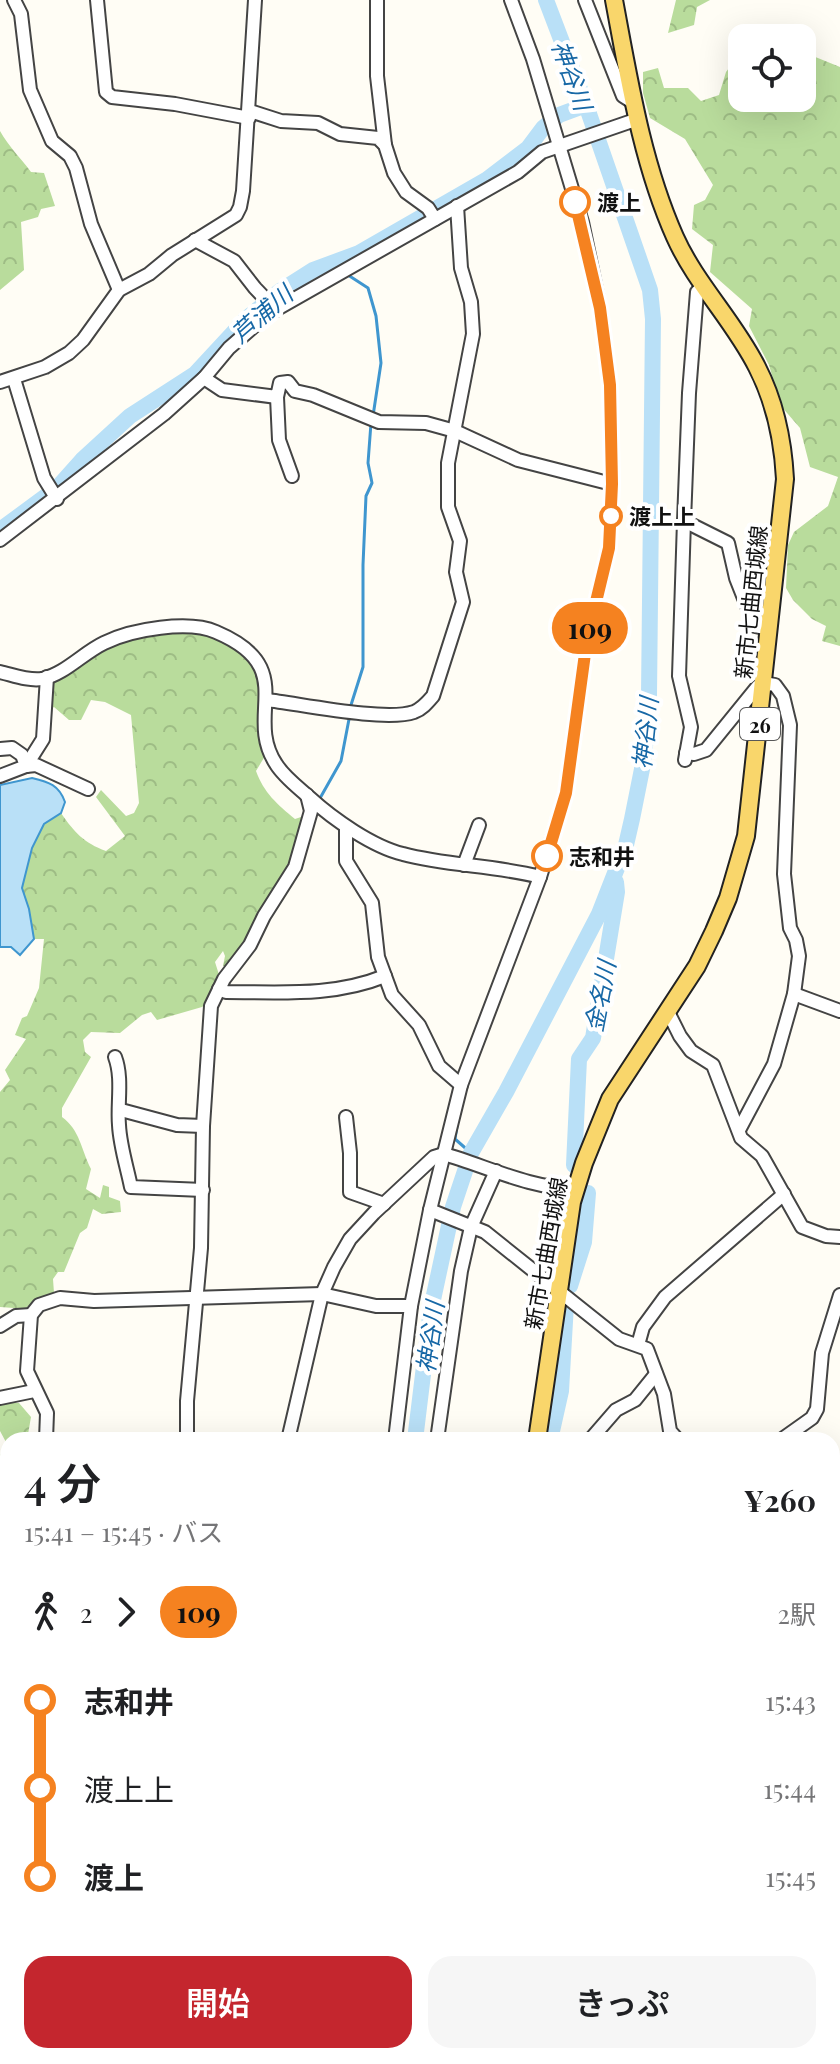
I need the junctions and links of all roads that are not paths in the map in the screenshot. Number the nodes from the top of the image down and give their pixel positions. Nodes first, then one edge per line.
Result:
1 (14, 0) edge
2 (97, 0) edge
3 (255, 0) edge
4 (377, 0) edge
5 (511, 0) edge
6 (585, 0) edge
7 (614, 0) edge
8 (249, 114) junction
9 (633, 115) junction
10 (385, 145) junction
11 (560, 145) junction
12 (457, 206) junction
13 (432, 213) junction
14 (195, 240) junction
15 (703, 286) junction
16 (119, 290) junction
17 (271, 304) junction
18 (204, 378) junction
19 (14, 379) junction
20 (0, 382) edge
21 (277, 397) junction
22 (455, 431) junction
23 (292, 476) dead end
24 (612, 484) junction
25 (53, 493) junction
26 (684, 521) junction
27 (0, 540) edge
28 (770, 629) junction
29 (0, 672) edge
30 (47, 677) junction
31 (764, 683) junction
32 (267, 700) junction
33 (0, 749) edge
34 (26, 766) junction
35 (0, 776) edge
36 (88, 789) dead end
37 (307, 795) junction
38 (479, 825) dead end
39 (346, 827) junction
40 (464, 865) junction
41 (540, 877) junction
42 (385, 976) junction
43 (219, 989) junction
44 (794, 994) junction
45 (667, 1010) junction
46 (840, 1011) edge
47 (115, 1057) dead end
48 (461, 1085) junction
49 (121, 1110) junction
50 (346, 1117) dead end
51 (203, 1126) junction
52 (739, 1130) junction
53 (446, 1154) junction
54 (490, 1168) junction
55 (576, 1189) junction
56 (203, 1190) junction
57 (784, 1194) junction
58 (384, 1204) junction
59 (430, 1210) junction
60 (471, 1227) junction
61 (840, 1237) edge
62 (559, 1288) junction
63 (322, 1294) junction
64 (840, 1295) edge
65 (198, 1297) junction
66 (411, 1306) junction
67 (31, 1315) junction
68 (0, 1326) edge
69 (638, 1345) junction
70 (656, 1374) junction
71 (34, 1391) junction
72 (0, 1398) edge
73 (46, 1432) edge
74 (187, 1432) edge
75 (290, 1432) edge
76 (396, 1432) edge
77 (438, 1432) edge
78 (538, 1432) edge
79 (597, 1432) edge
80 (671, 1432) edge
81 (792, 1432) edge

1 - 16 street
2 - 8 street
3 - 8 street
4 - 10 street
5 - 11 street
6 - 9 street
7 - 9 main road, 新市七曲西城線 / 26
8 - 10 street
8 - 14 street
9 - 11 street
9 - 15 main road, 新市七曲西城線 / 26
10 - 13 street
11 - 12 street
11 - 24 street
12 - 13 street
12 - 22 street
13 - 17 street
14 - 16 street
14 - 17 street
15 - 26 street
15 - 28 main road, 新市七曲西城線 / 26
16 - 19 street
17 - 18 street
18 - 21 street
18 - 25 street
19 - 20 street
19 - 25 street
21 - 22 street
21 - 23 street
22 - 24 street
22 - 32 street
24 - 41 street
25 - 27 street
26 - 28 street
26 - 31 street
28 - 31 main road, 新市七曲西城線 / 26
29 - 30 street
30 - 32 street
30 - 34 street
31 - 44 street
31 - 45 main road, 新市七曲西城線 / 26
32 - 37 street
33 - 34 street
34 - 35 street
34 - 36 street
37 - 39 street
37 - 43 street
38 - 40 street
39 - 40 street
39 - 42 street
40 - 41 street
41 - 48 street
42 - 43 street
42 - 48 street
43 - 51 street
44 - 46 street
44 - 52 street
45 - 52 street
45 - 55 main road, 新市七曲西城線 / 26
47 - 49 street
48 - 53 street
49 - 51 street
49 - 56 street
50 - 58 street
51 - 56 street
52 - 57 street
53 - 54 street
53 - 58 street
53 - 59 street
54 - 55 street
54 - 60 street
55 - 62 main road, 新市七曲西城線 / 26
56 - 65 street
57 - 61 street
57 - 69 street
58 - 63 street
59 - 60 street
59 - 66 street
60 - 62 street
60 - 77 street
62 - 69 street
62 - 78 main road, 新市七曲西城線 / 26
63 - 65 street
63 - 66 street
63 - 75 street
64 - 81 street
65 - 67 street
65 - 74 street
66 - 76 street
67 - 68 street
67 - 71 street
69 - 70 street
70 - 79 street
70 - 80 street
71 - 72 street
71 - 73 street

